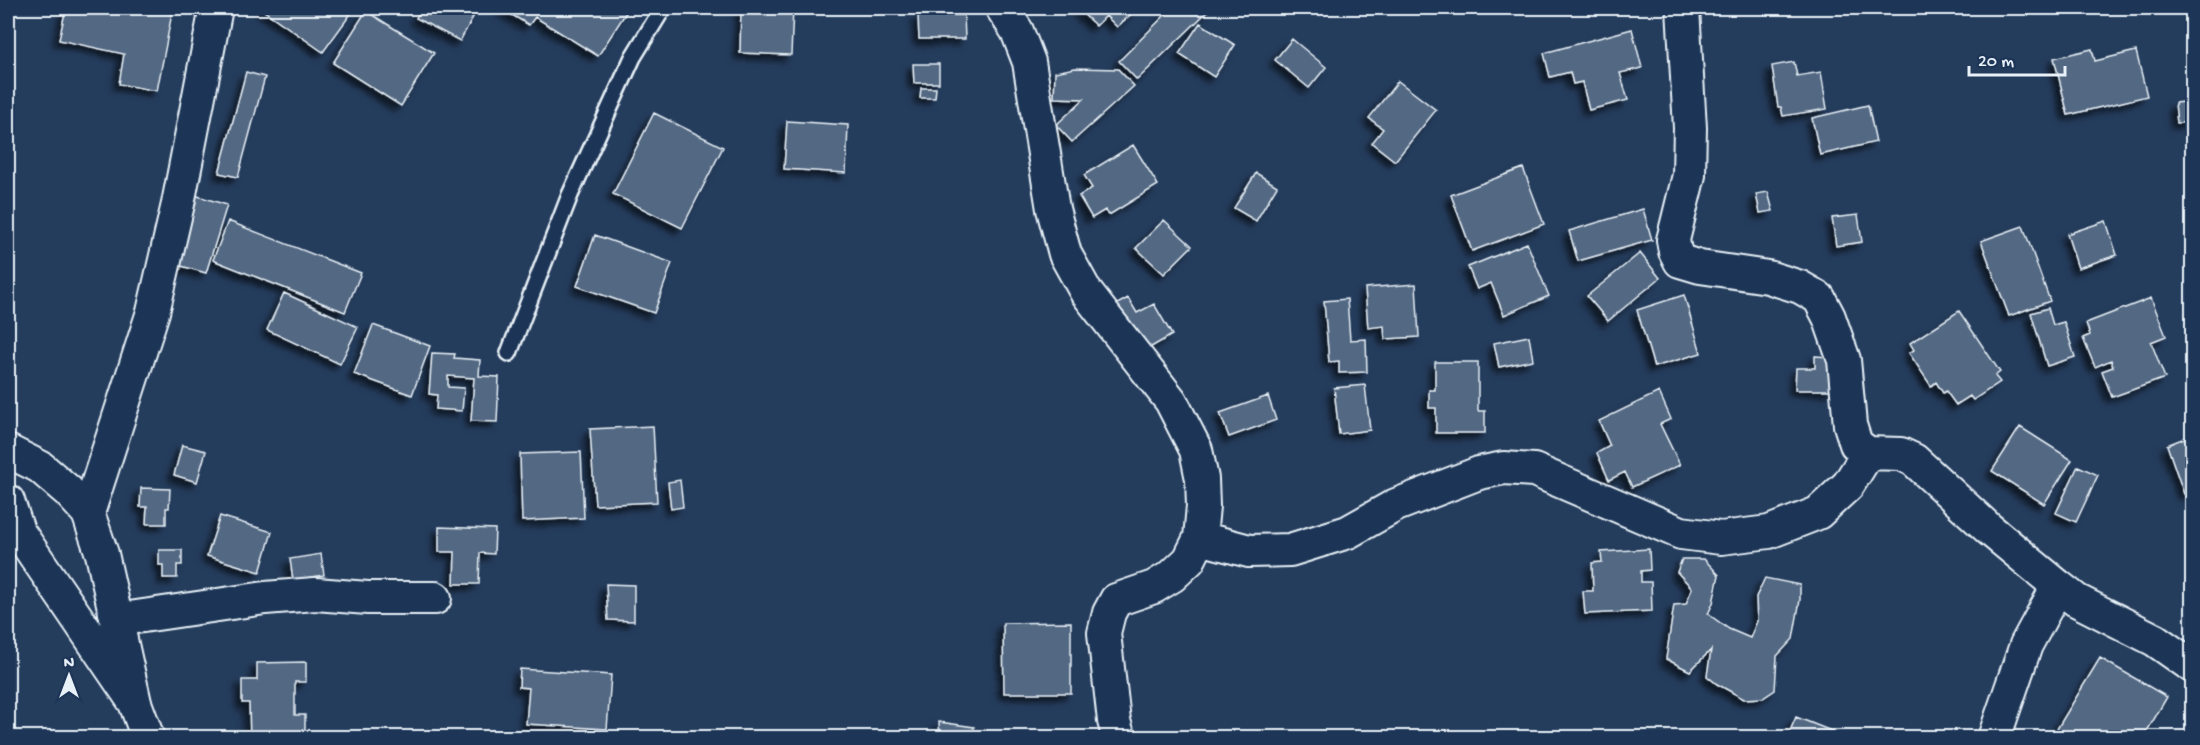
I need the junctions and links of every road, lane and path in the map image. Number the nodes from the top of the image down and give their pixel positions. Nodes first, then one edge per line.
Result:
1 (216, 8) edge
2 (663, 8) edge
3 (1002, 8) edge
4 (1683, 8) edge
5 (509, 353) dead end
6 (8, 452) edge
7 (1868, 453) junction
8 (8, 501) edge
9 (88, 513) junction
10 (1200, 538) junction
11 (13, 540) edge
12 (2058, 586) junction
13 (435, 598) dead end
14 (116, 620) junction
15 (2193, 666) edge
16 (135, 703) junction
17 (148, 738) edge
18 (1119, 738) edge
19 (1994, 738) edge

1 - 9 street
2 - 5 lane
3 - 10 street
4 - 7 street
6 - 9 street
7 - 10 street
7 - 12 street
8 - 11 street
9 - 14 street
10 - 18 street
11 - 16 street
12 - 15 street
12 - 19 street
13 - 14 street
14 - 16 street
16 - 17 street

